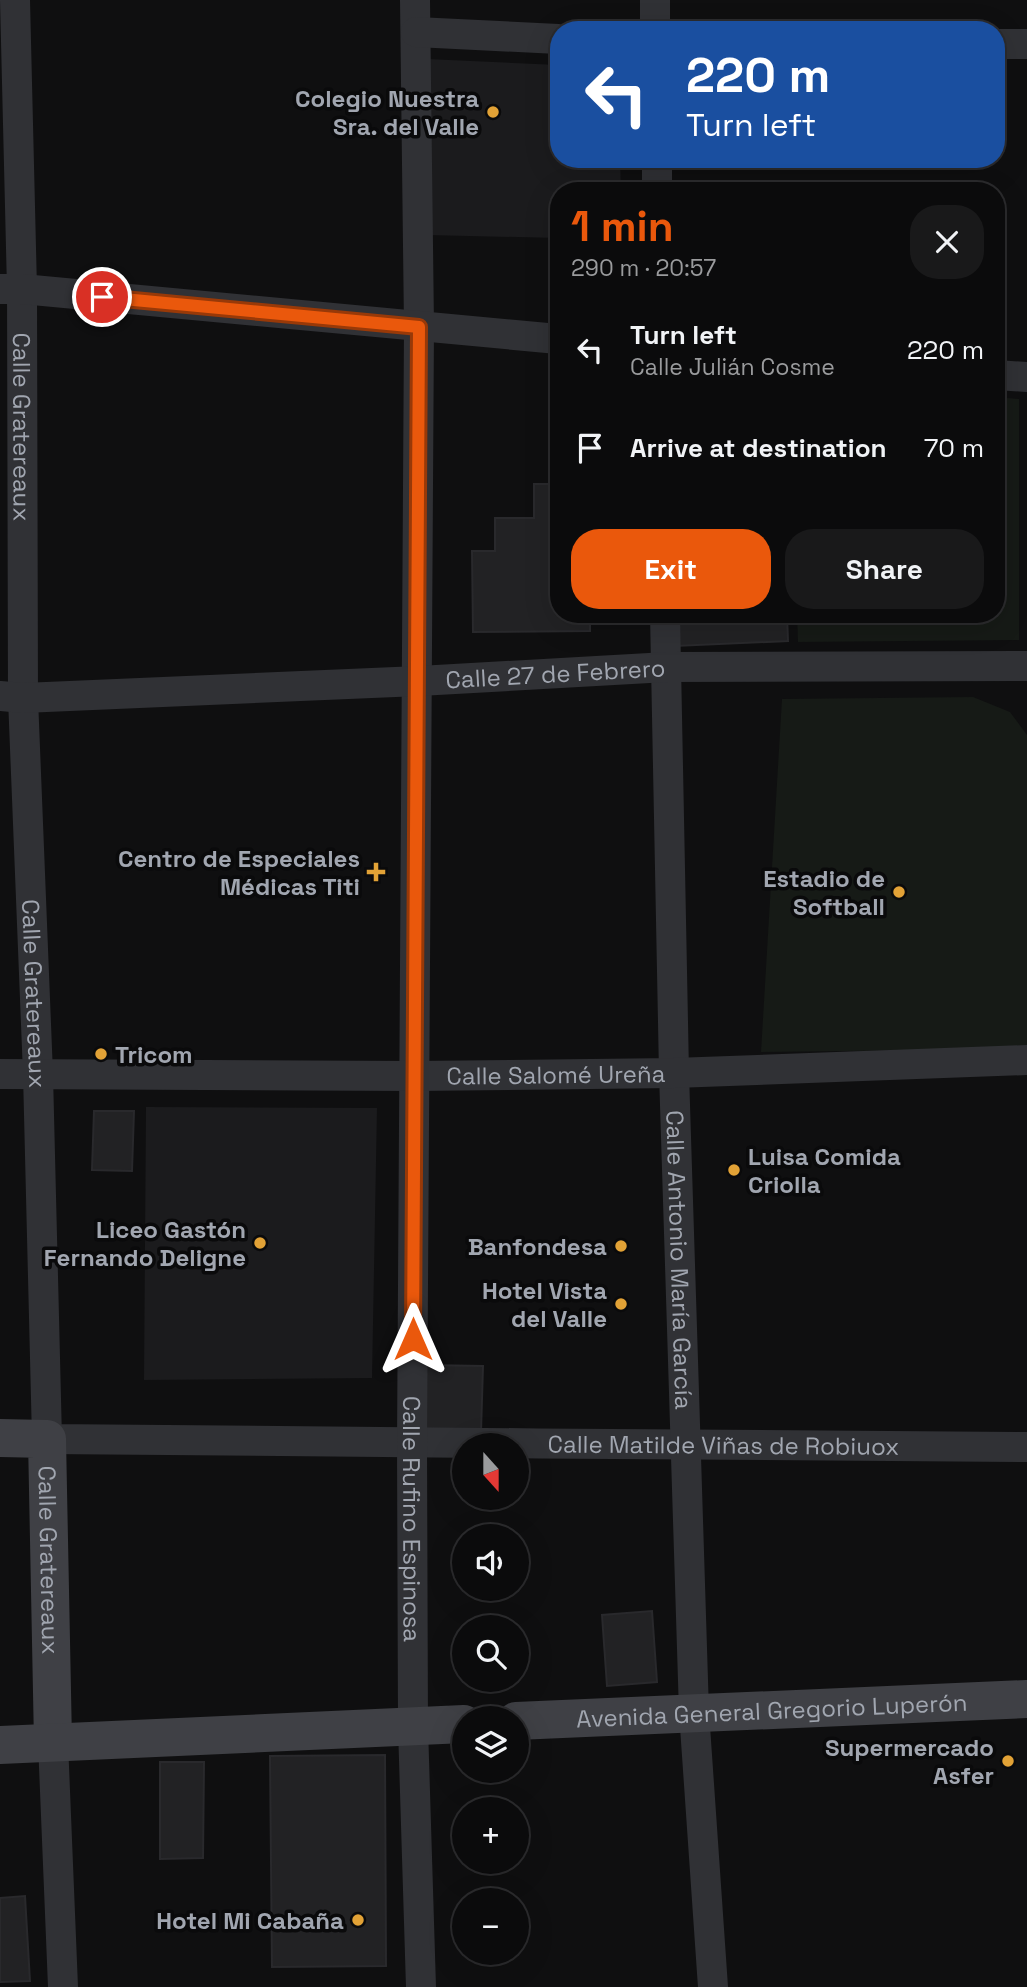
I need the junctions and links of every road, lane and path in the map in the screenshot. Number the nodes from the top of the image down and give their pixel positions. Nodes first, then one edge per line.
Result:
1 (415, 0) edge
2 (655, 0) edge
3 (10, 9) edge
4 (655, 21) edge
5 (416, 32) junction
6 (550, 39) edge
7 (1005, 44) edge
8 (1027, 44) edge
9 (11, 289) edge
10 (419, 327) junction
11 (550, 338) edge
12 (1005, 375) edge
13 (1027, 377) edge
14 (665, 623) edge
15 (1027, 666) edge
16 (667, 667) junction
17 (419, 681) junction
18 (11, 697) edge
19 (1027, 1060) edge
20 (674, 1073) junction
21 (0, 1074) edge
22 (37, 1074) junction
23 (415, 1076) junction
24 (0, 1438) edge
25 (47, 1438) junction
26 (412, 1444) junction
27 (687, 1444) junction
28 (1027, 1447) edge
29 (1027, 1699) edge
30 (694, 1712) junction
31 (529, 1720) edge
32 (452, 1725) edge
33 (413, 1727) junction
34 (54, 1742) junction
35 (0, 1745) edge
36 (64, 1987) edge
37 (421, 1987) edge
38 (713, 1987) edge

1 - 5 street, Calle Rufino Espinosa
2 - 4 street
3 - 9 street, Calle Gratereaux
5 - 6 street
5 - 10 street, Calle Rufino Espinosa
7 - 8 street
9 - 10 street
9 - 18 street, Calle Gratereaux
10 - 11 street
10 - 17 street, Calle Rufino Espinosa
12 - 13 street
14 - 16 street, Calle Antonio María García
15 - 16 street, Calle 27 de Febrero
16 - 17 street, Calle 27 de Febrero
16 - 20 street, Calle Antonio María García
17 - 18 street, Calle 27 de Febrero
17 - 23 street, Calle Rufino Espinosa
18 - 22 street, Calle Gratereaux
19 - 20 street, Calle Salomé Ureña
20 - 23 street, Calle Salomé Ureña
20 - 27 street, Calle Antonio María García
21 - 22 street, Calle Salomé Ureña
22 - 23 street, Calle Salomé Ureña
22 - 25 street, Calle Gratereaux
23 - 26 street, Calle Rufino Espinosa
24 - 25 main road, Calle Matilde Viñas de Robiuox
25 - 26 street, Calle Matilde Viñas de Robiuox
25 - 34 main road, Calle Gratereaux
26 - 27 street, Calle Matilde Viñas de Robiuox
26 - 33 street, Calle Rufino Espinosa
27 - 28 street, Calle Matilde Viñas de Robiuox
27 - 30 street, Calle Antonio María García
29 - 30 main road, Avenida General Gregorio Luperón
30 - 31 main road, Avenida General Gregorio Luperón
30 - 38 street, Calle Antonio María García
32 - 33 main road
33 - 34 main road
33 - 37 street, Calle Rufino Espinosa
34 - 35 main road
34 - 36 street, Calle Gratereaux

